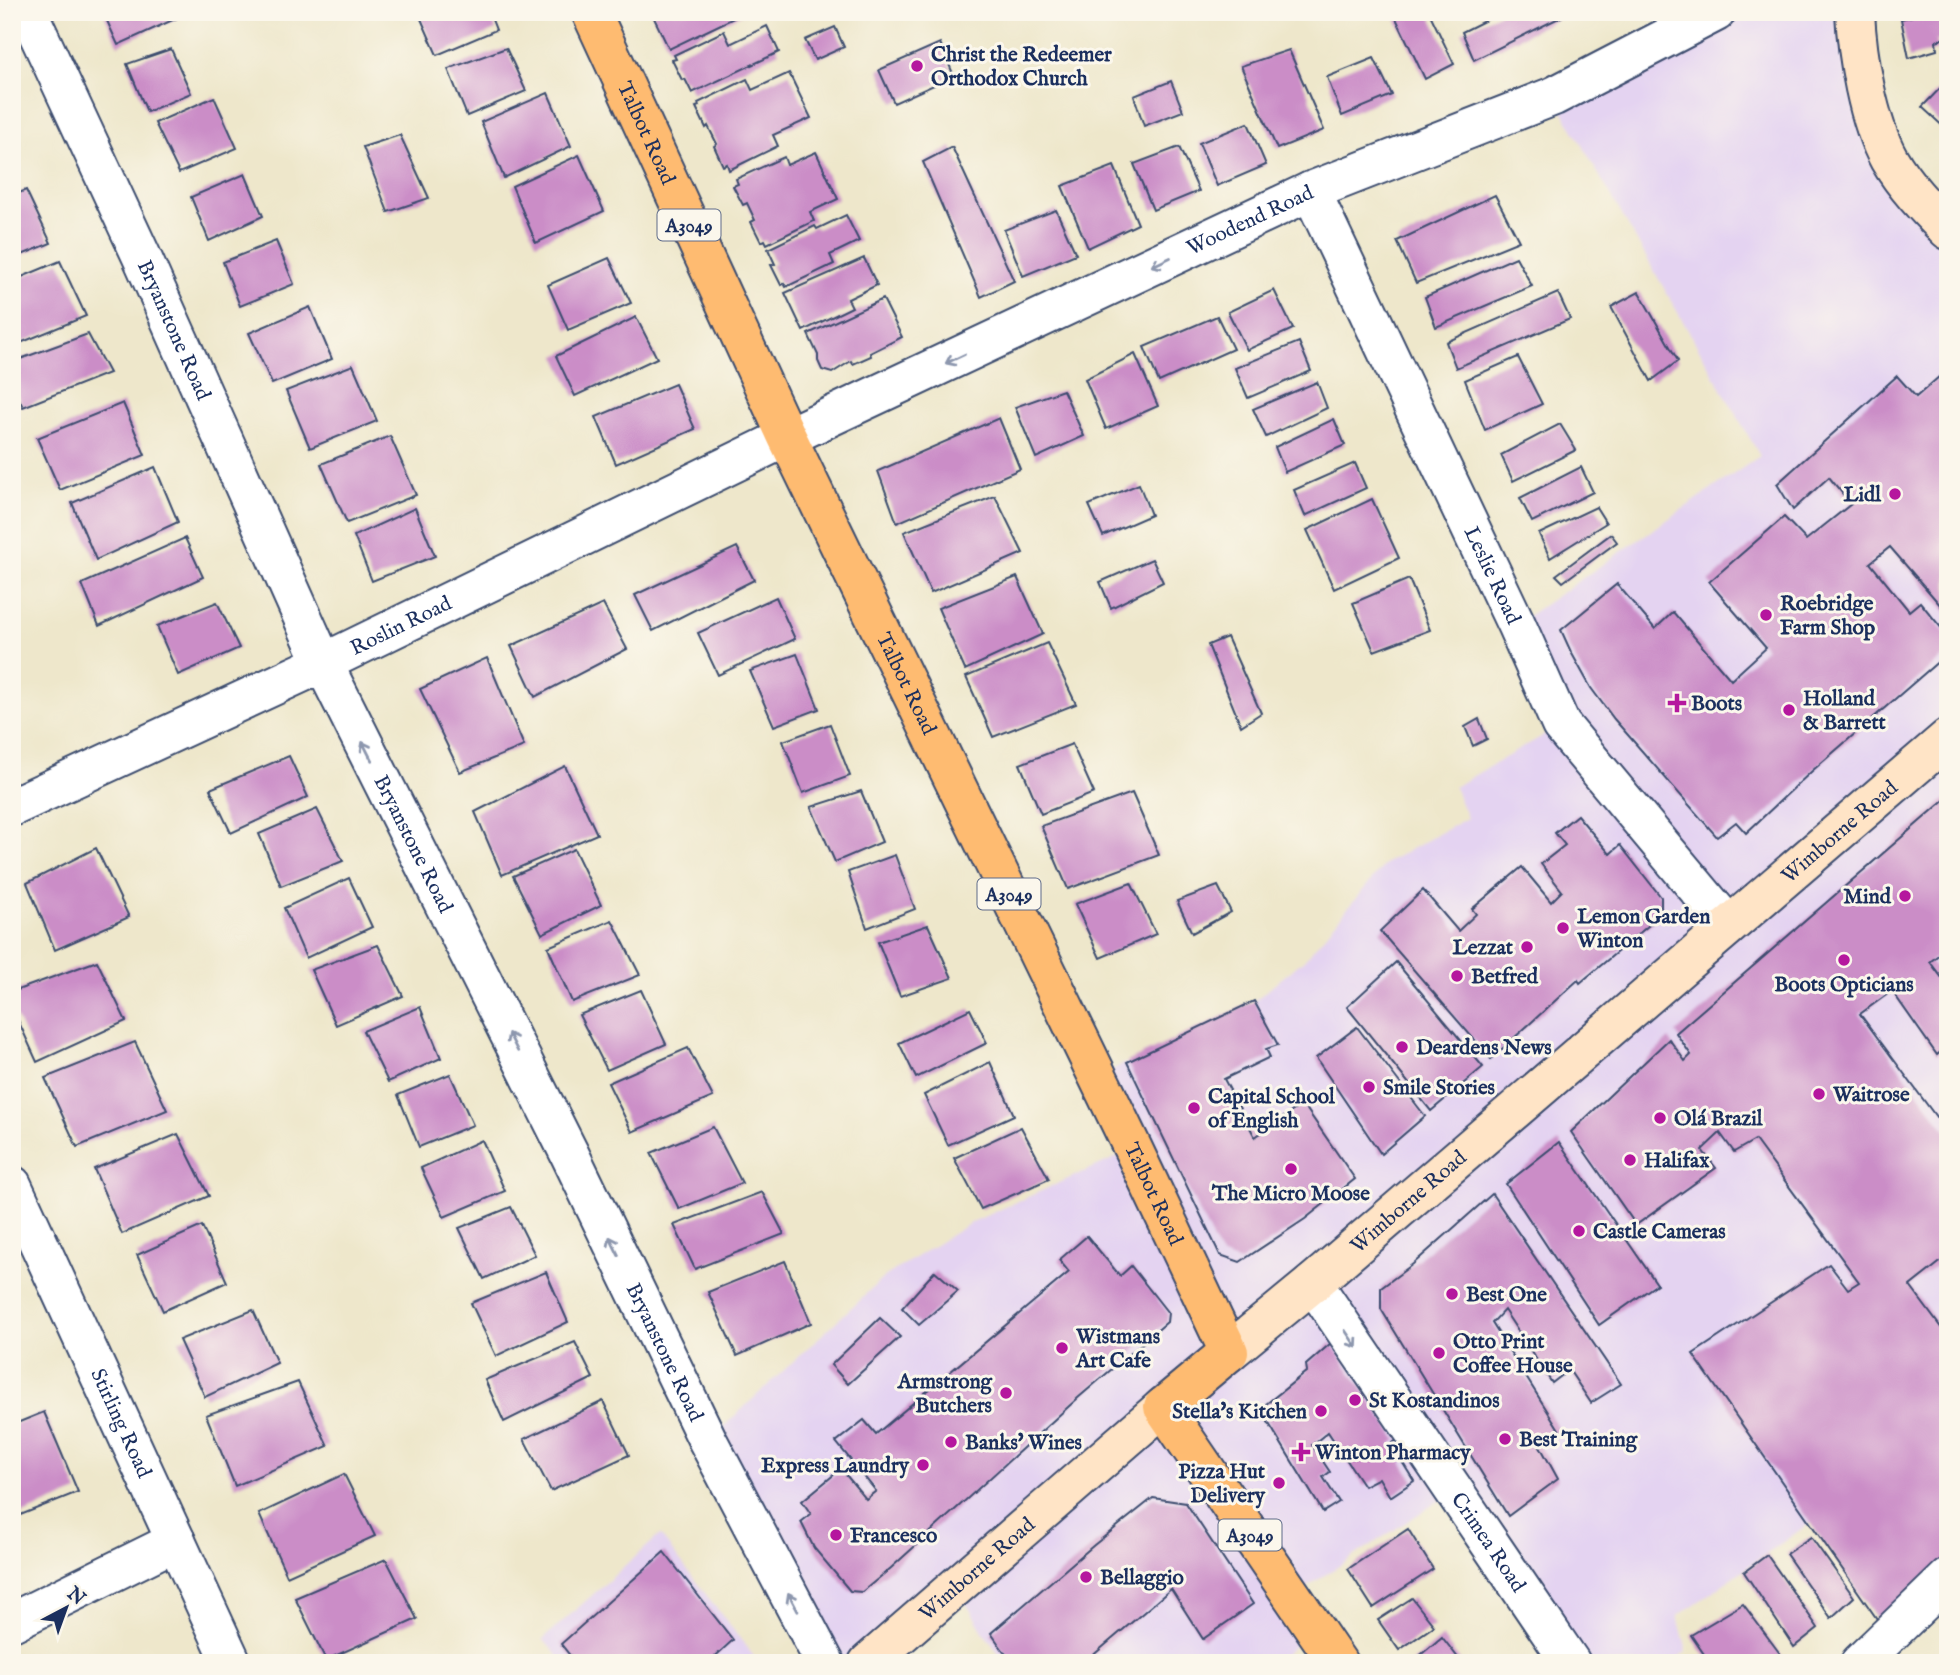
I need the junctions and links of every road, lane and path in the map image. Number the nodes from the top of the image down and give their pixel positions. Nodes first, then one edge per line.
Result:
1 (28, 12) edge
2 (591, 12) edge
3 (1716, 12) edge
4 (1856, 12) edge
5 (1311, 191) junction
6 (1948, 230) edge
7 (787, 437) junction
8 (323, 663) junction
9 (1948, 738) edge
10 (12, 807) edge
11 (1728, 925) junction
12 (12, 1185) edge
13 (1313, 1283) junction
14 (1229, 1352) junction
15 (1163, 1407) junction
16 (176, 1541) junction
17 (1944, 1592) edge
18 (12, 1622) edge
19 (232, 1663) edge
20 (825, 1663) edge
21 (868, 1663) edge
22 (1338, 1663) edge
23 (1571, 1663) edge
24 (1860, 1663) edge

1 - 8 street, Bryanstone Road
2 - 7 main road, Talbot Road / A3049
3 - 5 street, Woodend Road
4 - 6 street
5 -> 7 street, Woodend Road
5 - 11 street, Leslie Road
7 - 8 street, Roslin Road
7 - 14 main road, Talbot Road / A3049
8 - 10 street, Roslin Road
20 -> 8 street, Bryanstone Road
9 - 11 street, Wimborne Road
11 - 13 street, Wimborne Road
12 - 16 street, Stirling Road
13 - 14 street, Wimborne Road
13 -> 23 street, Crimea Road
14 - 15 main road, Wimborne Road
15 - 21 street, Wimborne Road
15 - 22 main road, A3049
16 - 18 street
16 - 19 street, Stirling Road
17 - 24 street

